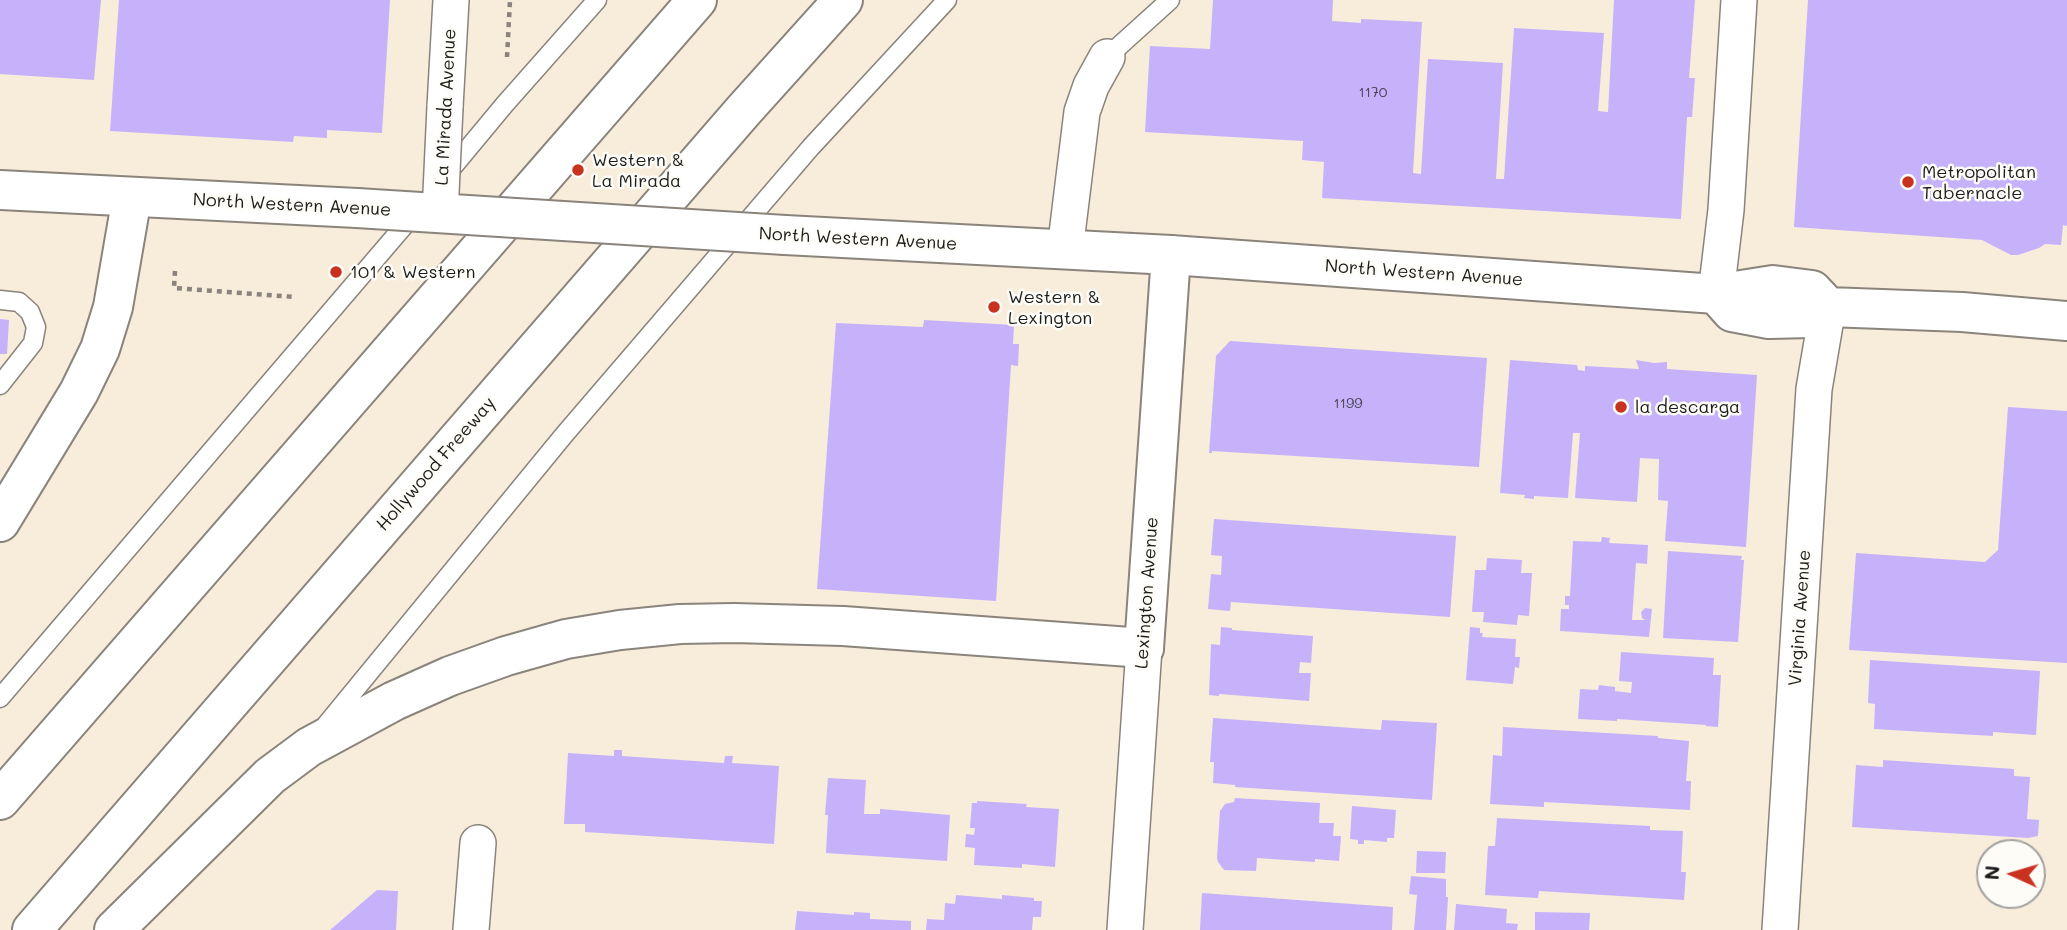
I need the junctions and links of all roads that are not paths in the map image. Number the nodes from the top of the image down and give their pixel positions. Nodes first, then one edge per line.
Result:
1 (451, 0) edge
2 (597, 0) edge
3 (697, 0) edge
4 (843, 0) edge
5 (947, 0) edge
6 (1170, 0) edge
7 (1739, 0) edge
8 (1107, 57) joint
9 (0, 190) edge
10 (132, 197) junction
11 (440, 214) junction
12 (1065, 250) junction
13 (1171, 255) junction
14 (1716, 294) junction
15 (0, 300) edge
16 (1828, 307) junction
17 (2067, 321) edge
18 (0, 385) edge
19 (0, 522) edge
20 (1144, 648) junction
21 (0, 698) edge
22 (309, 747) junction
23 (0, 800) edge
24 (478, 843) dead end
25 (32, 930) edge
26 (114, 930) edge
27 (471, 930) edge
28 (1125, 930) edge
29 (1780, 930) edge

1 - 11 street, La Mirada Avenue, bridge
2 - 21 lane
3 - 23 main road
4 - 25 main road, Hollywood Freeway
5 - 22 lane
6 - 8 lane
7 - 14 street
8 - 12 street
9 - 10 main road, North Western Avenue
10 - 11 main road, North Western Avenue, bridge
10 - 19 main road
11 - 12 main road, North Western Avenue, bridge
12 - 13 main road, North Western Avenue
13 - 14 main road, North Western Avenue
13 - 20 main road, Lexington Avenue
14 - 16 main road
15 - 18 lane
16 - 17 main road
16 - 29 street, Virginia Avenue
20 - 22 main road
20 - 28 street, Lexington Avenue
22 - 26 main road
24 - 27 street

